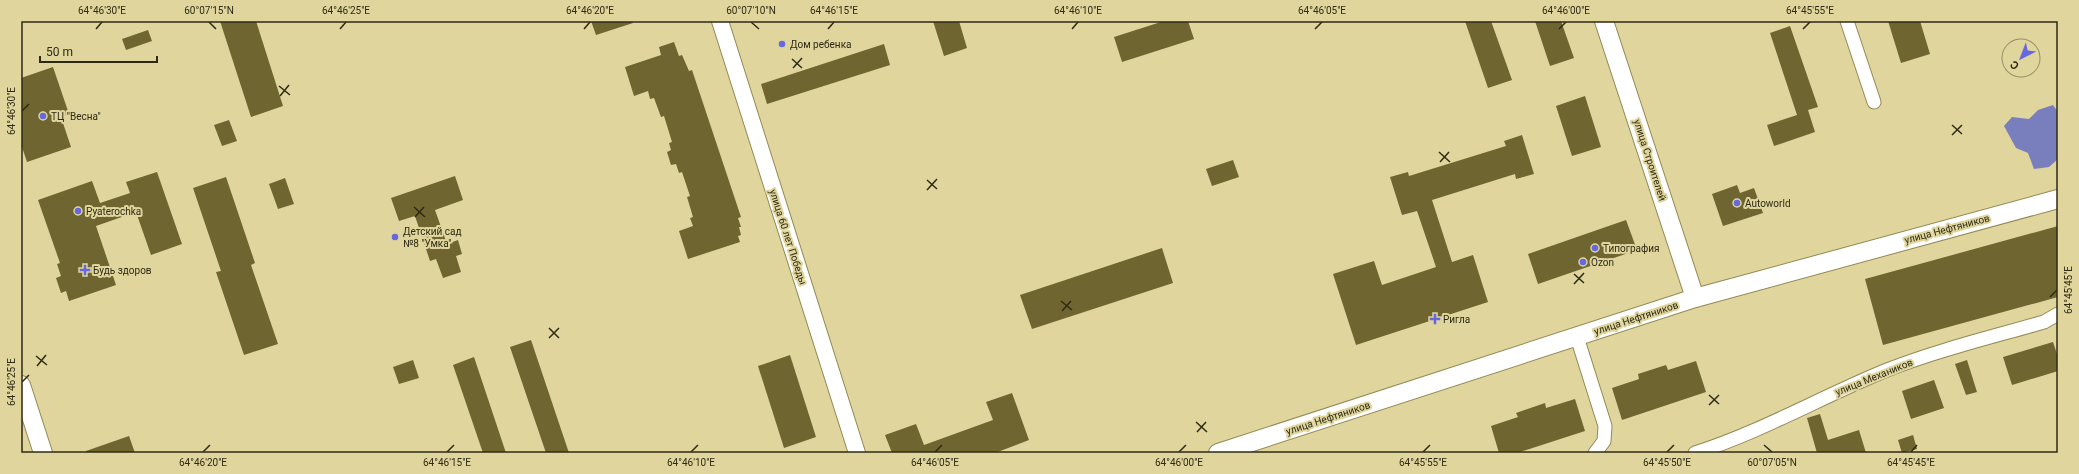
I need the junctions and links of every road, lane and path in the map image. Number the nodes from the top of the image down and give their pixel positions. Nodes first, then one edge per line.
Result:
1 (720, 21) edge
2 (1604, 21) edge
3 (1847, 21) edge
4 (1874, 102) dead end
5 (2058, 198) edge
6 (1695, 298) junction
7 (2058, 314) edge
8 (1577, 337) junction
9 (21, 385) edge
10 (43, 453) edge
11 (857, 453) edge
12 (1218, 453) edge
13 (1595, 453) edge
14 (1695, 453) edge

1 - 11 street, улица 60 лет Победы
2 - 6 main road, улица Строителей
3 - 4 street
5 - 6 main road, улица Нефтяников
6 - 8 main road, улица Нефтяников
7 - 14 street, улица Механиков
8 - 12 main road, улица Нефтяников
8 - 13 street
9 - 10 main road

